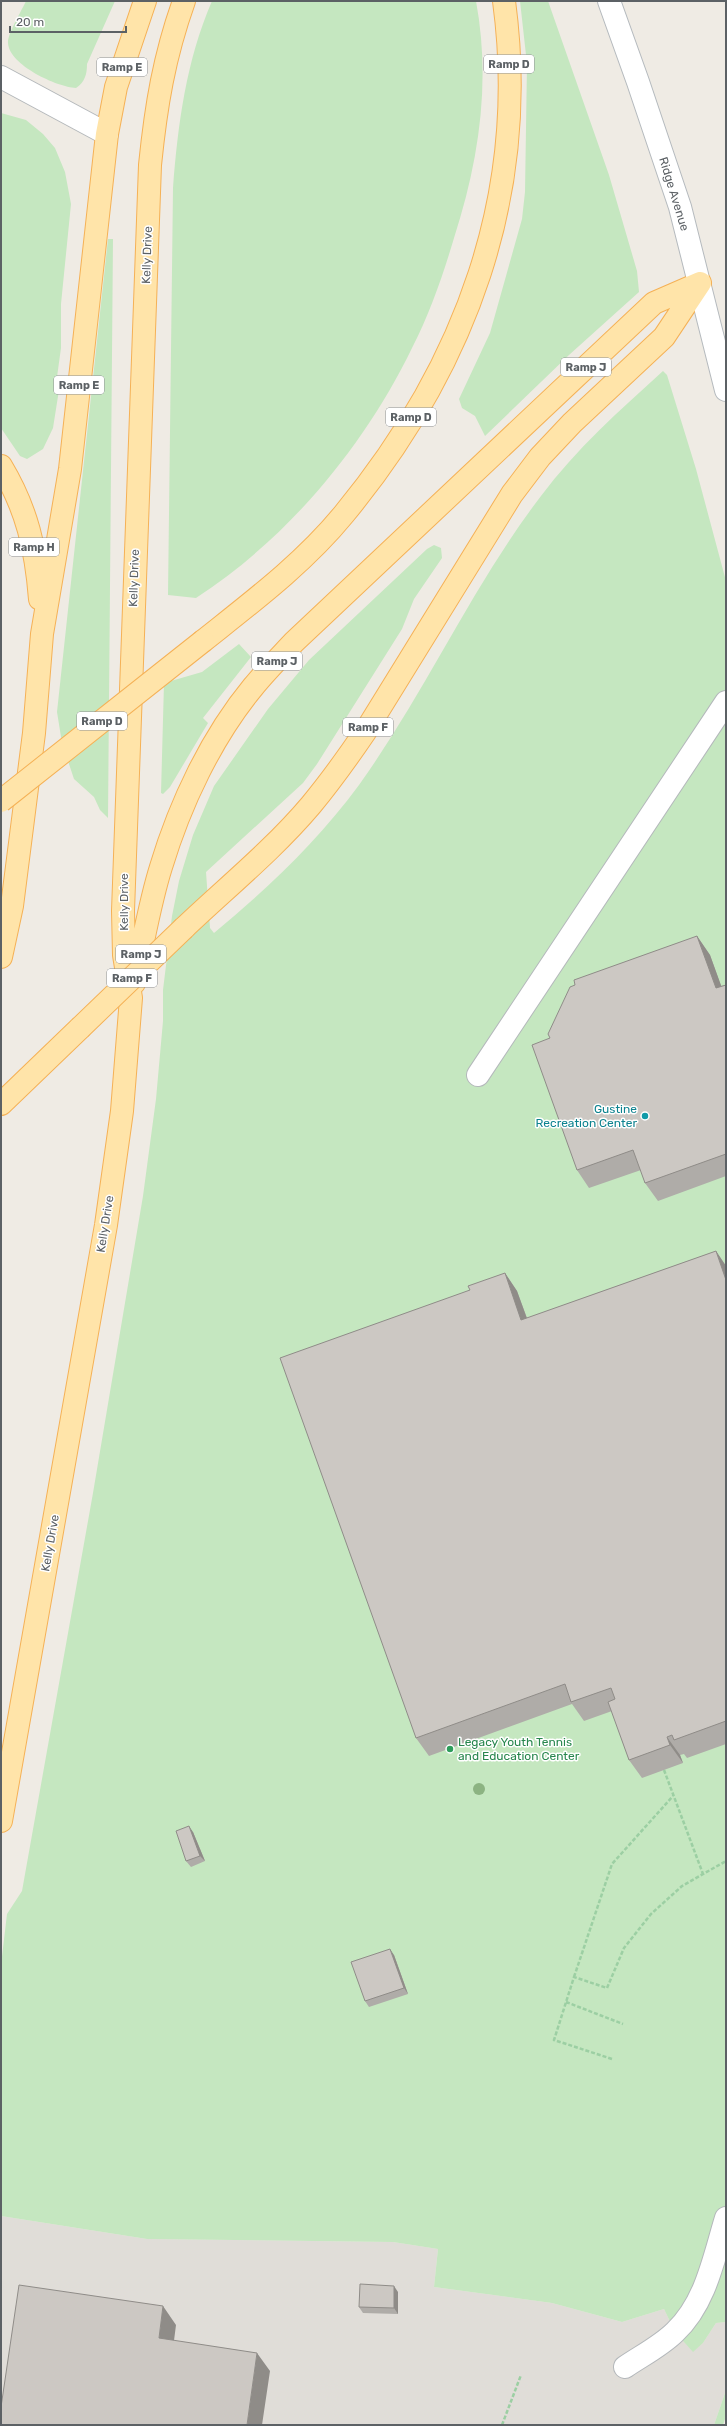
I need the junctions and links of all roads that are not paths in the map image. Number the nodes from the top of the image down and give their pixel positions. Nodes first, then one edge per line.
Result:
1 (145, 1) edge
2 (184, 1) edge
3 (504, 1) edge
4 (609, 1) edge
5 (1, 77) edge
6 (107, 134) junction
7 (700, 283) junction
8 (726, 390) edge
9 (1, 466) edge
10 (42, 634) junction
11 (726, 702) edge
12 (1, 801) edge
13 (1, 957) edge
14 (131, 998) junction
15 (478, 1075) dead end
16 (1, 1104) edge
17 (1, 1821) edge
18 (726, 2218) edge
19 (625, 2367) dead end

1 - 6 main road, Ramp E
2 - 14 main road, Kelly Drive
3 - 12 main road, Ramp D, bridge
4 - 7 main road, Ridge Avenue
5 - 6 main road
6 - 10 main road, Ramp E
7 - 8 main road, Ridge Avenue
7 - 14 main road, Ramp J
7 - 16 main road, Ramp F, bridge
9 - 10 main road, Ramp H
10 - 13 main road, Ramp E
11 - 15 main road
14 - 17 main road, Kelly Drive
18 - 19 main road

